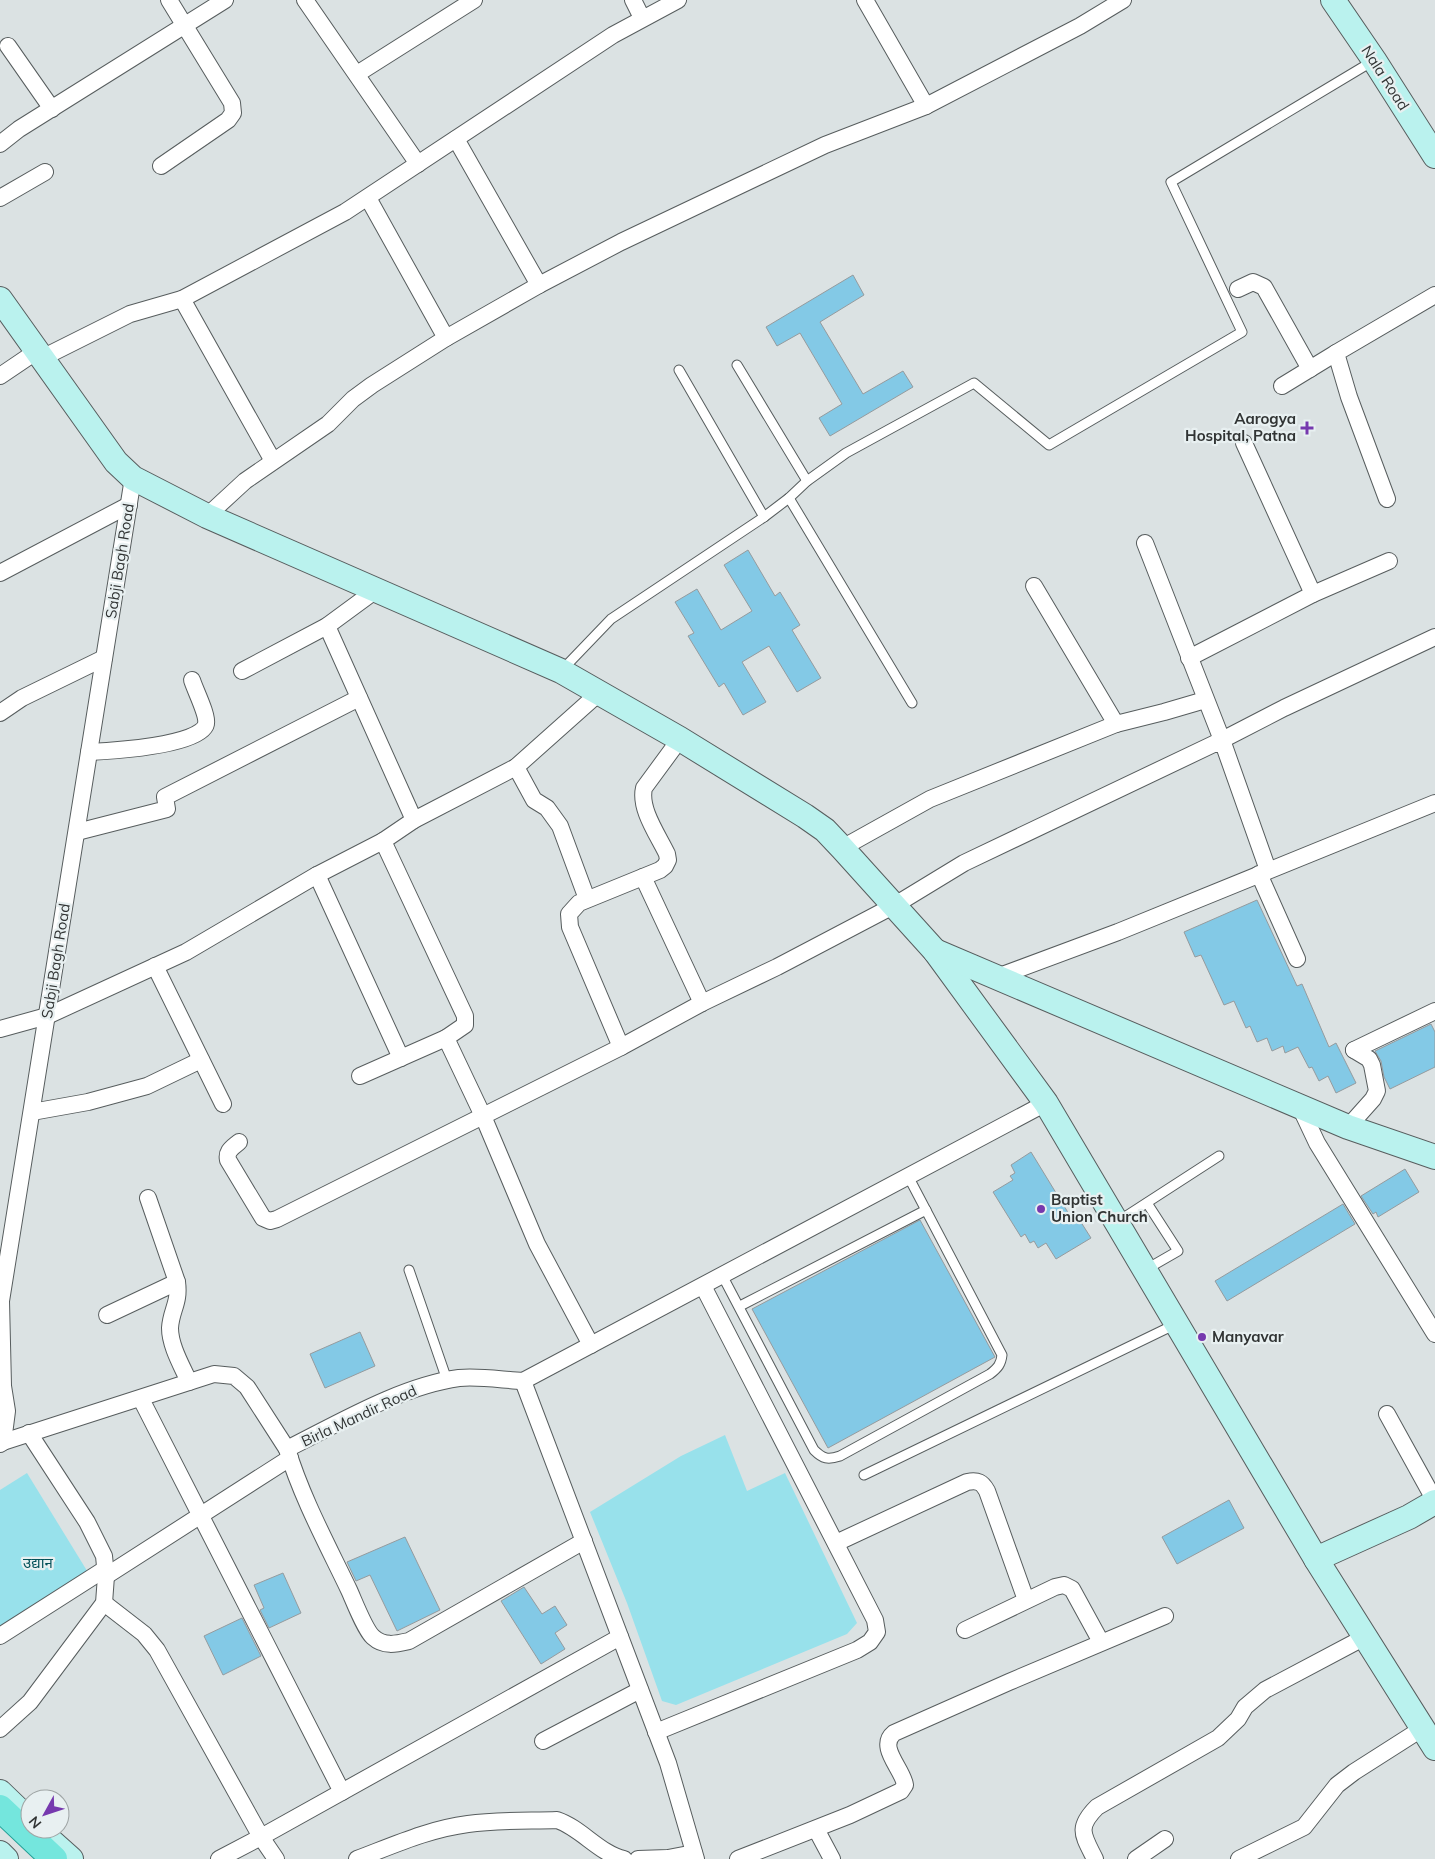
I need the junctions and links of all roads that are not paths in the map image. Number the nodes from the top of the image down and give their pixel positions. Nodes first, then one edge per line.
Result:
1 (169, 0) edge
2 (225, 0) edge
3 (305, 0) edge
4 (474, 0) edge
5 (633, 0) edge
6 (678, 0) edge
7 (865, 0) edge
8 (1123, 0) edge
9 (1333, 0) edge
10 (642, 18) junction
11 (184, 26) junction
12 (8, 46) dead end
13 (1374, 60) junction
14 (357, 74) junction
15 (926, 106) junction
16 (52, 109) junction
17 (456, 139) junction
18 (0, 144) edge
19 (1435, 156) edge
20 (418, 164) junction
21 (161, 166) dead end
22 (45, 172) dead end
23 (0, 198) edge
24 (368, 198) junction
25 (539, 285) junction
26 (1238, 289) dead end
27 (1435, 295) edge
28 (0, 299) edge
29 (182, 299) junction
30 (446, 338) junction
31 (1336, 353) junction
32 (39, 354) junction
33 (737, 365) dead end
34 (1310, 369) junction
35 (678, 370) dead end
36 (0, 376) edge
37 (1282, 386) dead end
38 (1244, 443) dead end
39 (273, 461) junction
40 (133, 478) junction
41 (807, 481) junction
42 (790, 498) junction
43 (1388, 499) dead end
44 (129, 506) junction
45 (207, 516) junction
46 (764, 517) junction
47 (1144, 543) dead end
48 (1389, 560) dead end
49 (0, 573) edge
50 (1034, 586) dead end
51 (376, 590) junction
52 (1313, 594) junction
53 (327, 626) junction
54 (1435, 637) edge
55 (104, 658) junction
56 (1189, 658) junction
57 (242, 671) dead end
58 (561, 671) junction
59 (192, 680) dead end
60 (599, 693) junction
61 (359, 698) junction
62 (1205, 700) junction
63 (912, 703) dead end
64 (0, 713) edge
65 (1116, 724) junction
66 (680, 739) junction
67 (1222, 740) junction
68 (89, 752) junction
69 (516, 767) junction
70 (1435, 803) edge
71 (414, 820) junction
72 (76, 832) junction
73 (383, 841) junction
74 (842, 848) junction
75 (1264, 872) junction
76 (317, 875) junction
77 (643, 876) junction
78 (587, 899) junction
79 (895, 905) junction
80 (935, 951) junction
81 (1297, 959) dead end
82 (155, 966) junction
83 (996, 977) junction
84 (702, 1003) junction
85 (1435, 1011) edge
86 (47, 1016) junction
87 (0, 1029) edge
88 (446, 1038) junction
89 (621, 1047) junction
90 (401, 1058) junction
91 (201, 1060) junction
92 (360, 1076) dead end
93 (1046, 1103) junction
94 (223, 1104) dead end
95 (1300, 1107) junction
96 (32, 1112) junction
97 (483, 1116) junction
98 (1348, 1127) junction
99 (239, 1142) dead end
100 (1219, 1156) dead end
101 (1435, 1157) edge
102 (908, 1176) junction
103 (148, 1198) dead end
104 (1147, 1203) junction
105 (926, 1210) junction
106 (1116, 1222) junction
107 (408, 1270) dead end
108 (1145, 1270) junction
109 (722, 1275) junction
110 (177, 1282) junction
111 (703, 1286) junction
112 (740, 1306) junction
113 (107, 1315) dead end
114 (1177, 1324) junction
115 (1435, 1334) edge
116 (591, 1345) junction
117 (447, 1380) junction
118 (523, 1381) junction
119 (190, 1382) junction
120 (1, 1387) edge
121 (141, 1399) junction
122 (1387, 1414) dead end
123 (29, 1433) junction
124 (1, 1443) edge
125 (288, 1454) junction
126 (864, 1475) dead end
127 (1435, 1502) edge
128 (200, 1515) junction
129 (584, 1541) junction
130 (836, 1544) junction
131 (1316, 1559) junction
132 (106, 1572) junction
133 (1026, 1600) junction
134 (104, 1603) junction
135 (1165, 1616) dead end
136 (965, 1630) dead end
137 (0, 1636) edge
138 (620, 1637) junction
139 (1365, 1637) junction
140 (1101, 1642) junction
141 (640, 1690) junction
142 (0, 1729) edge
143 (656, 1732) junction
144 (1429, 1738) edge
145 (543, 1741) dead end
146 (0, 1792) edge
147 (342, 1792) junction
148 (0, 1808) edge
149 (20, 1811) edge
150 (816, 1829) junction
151 (0, 1830) edge
152 (261, 1837) junction
153 (49, 1839) edge
154 (1165, 1839) dead end
155 (0, 1853) edge
156 (695, 1856) edge
157 (6, 1859) edge
158 (29, 1859) edge
159 (54, 1859) edge
160 (71, 1859) edge
161 (219, 1859) edge
162 (276, 1859) edge
163 (357, 1859) edge
164 (622, 1859) edge
165 (638, 1859) edge
166 (738, 1859) edge
167 (832, 1859) edge
168 (1095, 1859) edge
169 (1136, 1859) edge
170 (1238, 1859) edge

1 - 11 street
2 - 11 street
3 - 14 street
4 - 14 street
5 - 10 street
6 - 10 street
7 - 15 street
8 - 15 street
9 - 13 main road, Nala Road
10 - 17 street
11 - 16 street
11 - 21 street
12 - 16 street
13 - 19 main road, Nala Road
13 - 41 lane
14 - 20 street
15 - 25 street
16 - 18 street
17 - 20 street
17 - 25 street
20 - 24 street
22 - 23 street
24 - 29 street
24 - 30 street
25 - 30 street
26 - 34 street
27 - 31 street
28 - 32 main road
29 - 32 street
29 - 39 street
30 - 39 street
31 - 34 street
31 - 43 street
32 - 36 street
32 - 40 main road
33 - 41 lane
34 - 37 street
35 - 46 lane
38 - 52 street
39 - 45 street
40 - 44 street, Sabji Bagh Road
40 - 45 main road
41 - 42 lane
42 - 46 lane
42 - 63 lane
44 - 49 street
44 - 55 street, Sabji Bagh Road
45 - 51 main road
46 - 58 lane
47 - 56 street
48 - 52 street
50 - 65 street
51 - 53 street
51 - 58 main road
52 - 56 street
53 - 57 street
53 - 61 street
54 - 67 street
55 - 64 street
55 - 68 street, Sabji Bagh Road
56 - 62 street
58 - 60 main road
59 - 68 street
60 - 66 main road
60 - 69 street
61 - 71 street
61 - 72 street
62 - 65 street
62 - 67 street
65 - 74 street
66 - 74 main road
66 - 77 street
67 - 75 street
67 - 79 street
68 - 72 street, Sabji Bagh Road
69 - 71 street
69 - 78 street
70 - 75 street
71 - 73 street
72 - 86 street, Sabji Bagh Road
73 - 76 street
73 - 88 street
74 - 79 main road
75 - 81 street
75 - 83 street
76 - 82 street
76 - 90 street
77 - 78 street
77 - 84 street
78 - 89 street
79 - 80 main road
79 - 84 street
80 - 83 main road
80 - 93 main road
82 - 86 street
82 - 91 street
83 - 95 main road
84 - 89 street
85 - 98 street
86 - 87 street
86 - 96 street, Sabji Bagh Road
88 - 90 street
88 - 97 street
89 - 97 street
90 - 92 street
91 - 94 street
91 - 96 street
93 - 102 street
93 - 106 main road
95 - 98 main road
95 - 115 street
96 - 120 street, Sabji Bagh Road
97 - 99 street
97 - 116 street
98 - 101 main road
100 - 104 lane
102 - 105 lane
102 - 109 street
103 - 110 street
104 - 106 lane
104 - 108 lane
105 - 112 lane
105 - 112 lane
106 - 108 main road
107 - 117 lane
108 - 114 main road
109 - 111 street
109 - 112 lane
110 - 113 street
110 - 119 street
111 - 116 street
111 - 130 street
114 - 126 lane
114 - 131 main road
116 - 118 street
117 - 118 street, Birla Mandir Road
117 - 125 street, Birla Mandir Road
118 - 129 street
119 - 121 street, Birla Mandir Road
119 - 125 street, Birla Mandir Road
120 - 124 street, Sabji Bagh Road
121 - 123 street, Birla Mandir Road
121 - 128 street
122 - 127 street
123 - 124 street, Birla Mandir Road
123 - 132 street
125 - 128 street
125 - 129 street
127 - 131 main road
128 - 132 street
128 - 147 street
129 - 138 street
130 - 133 street
130 - 143 street
131 - 139 main road
132 - 134 street
132 - 137 street
133 - 136 street
133 - 140 street
134 - 142 street
134 - 152 street
135 - 140 street
138 - 141 street
138 - 147 street
139 - 144 main road
139 - 168 street
140 - 150 street
141 - 143 street
141 - 145 street
143 - 156 street
144 - 170 street
146 - 149 main road
147 - 152 street
148 - 159 main road
150 - 166 street
150 - 167 street
151 - 158 main road
152 - 161 street
152 - 162 street
153 - 160 main road
154 - 169 street
155 - 157 main road
156 - 165 street
163 - 164 street

